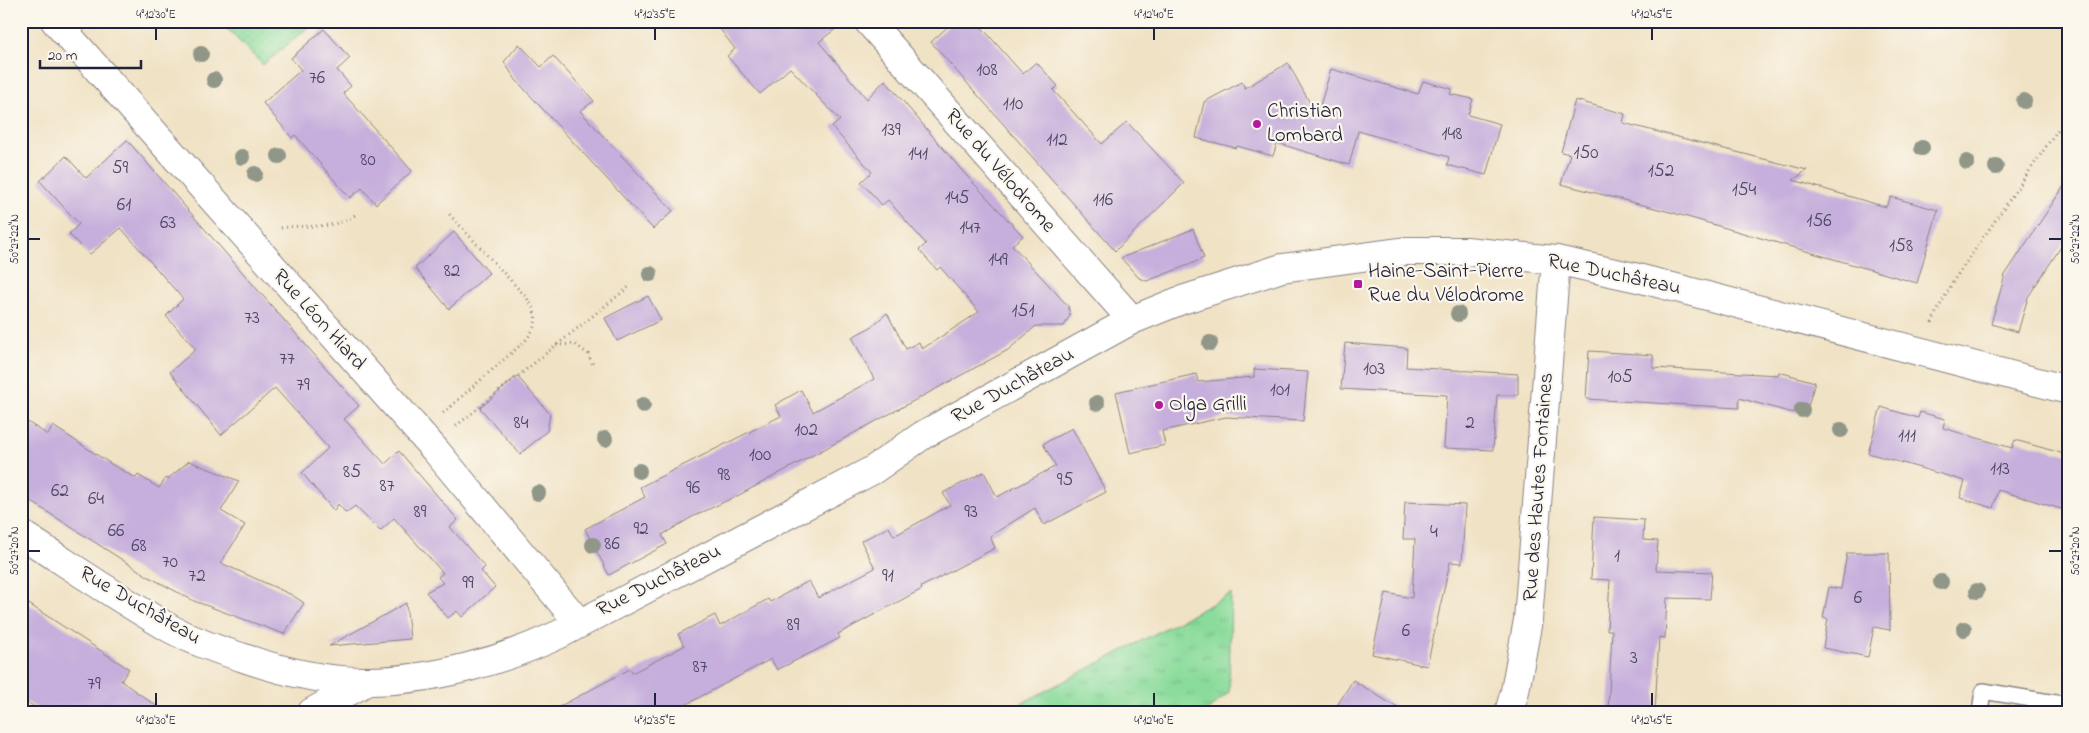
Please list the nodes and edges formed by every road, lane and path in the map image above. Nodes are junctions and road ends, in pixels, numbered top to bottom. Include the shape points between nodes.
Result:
1 (55, 21) edge
2 (868, 21) edge
3 (2068, 115) edge
4 (449, 214) dead end
5 (355, 215) dead end
6 (255, 247) junction
7 (1556, 260) junction
8 (630, 286) dead end
9 (1132, 320) junction
10 (556, 345) junction
11 (1925, 352) junction
12 (594, 367) dead end
13 (2068, 390) edge
14 (428, 443) junction
15 (21, 534) edge
16 (579, 623) junction
17 (366, 682) junction
18 (2068, 705) edge
19 (312, 712) edge
20 (1509, 712) edge
21 (1980, 712) edge

1 - 6 street, Rue Léon Hiard
2 - 9 street, Rue du Vélodrome
3 - 11 path via 1943,298 1930,329
4 - 14 path via 527,298 536,318 534,330 525,341
5 - 6 path via 332,226 280,229
6 - 14 street, Rue Léon Hiard
7 - 9 street, Rue Duchâteau via 1466,251 1406,251 1337,260 1282,268 1179,301
7 - 11 street, Rue Duchâteau
7 - 20 street, Rue des Hautes Fontaines via 1528,620 1516,691
8 - 10 path
9 - 16 street, Rue Duchâteau via 923,435 874,470
10 - 12 path via 575,344 588,354
10 - 14 path via 456,426
11 - 13 street, Rue Duchâteau
14 - 16 street, Rue Léon Hiard
15 - 17 street, Rue Duchâteau via 172,630 263,665 310,676
16 - 17 street, Rue Duchâteau via 541,643 449,671
17 - 19 street
18 - 21 lane via 1983,691

